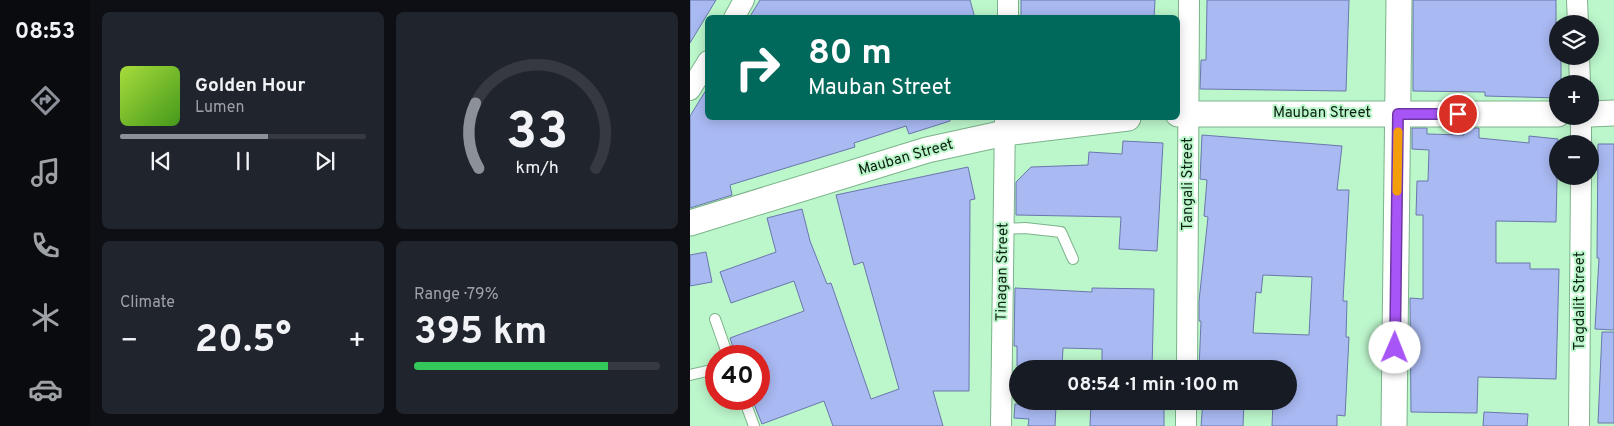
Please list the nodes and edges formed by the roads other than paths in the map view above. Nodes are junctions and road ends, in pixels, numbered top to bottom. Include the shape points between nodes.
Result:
1 (744, 0) edge
2 (1008, 0) edge
3 (1189, 0) edge
4 (1399, 0) edge
5 (1578, 0) edge
6 (736, 15) edge
7 (1008, 15) edge
8 (1578, 15) edge
9 (705, 66) edge
10 (690, 90) edge
11 (1183, 114) edge
12 (1398, 114) junction
13 (1549, 114) edge
14 (1599, 114) edge
15 (1614, 114) edge
16 (1093, 120) edge
17 (1005, 125) edge
18 (1581, 185) edge
19 (690, 223) edge
20 (1003, 229) junction
21 (1073, 259) dead end
22 (715, 319) dead end
23 (724, 345) edge
24 (1187, 360) edge
25 (705, 372) edge
26 (690, 375) edge
27 (748, 410) edge
28 (1186, 410) edge
29 (754, 426) edge
30 (1001, 426) edge
31 (1186, 426) edge
32 (1394, 426) edge
33 (1579, 426) edge

1 - 6 street
2 - 7 street
3 - 11 street, Tangali Street
4 - 12 street
5 - 8 street
9 - 10 street
11 - 12 street, Mauban Street
11 - 24 street, Tangali Street
12 - 13 street, Mauban Street
12 - 32 street
14 - 15 street
16 - 17 street, Mauban Street
17 - 19 street, Mauban Street
17 - 20 street, Tinagan Street
18 - 33 street, Tagdalit Street
20 - 21 lane via 1061,232
20 - 30 street, Tinagan Street
22 - 23 lane
25 - 26 lane
27 - 29 lane
28 - 31 street

